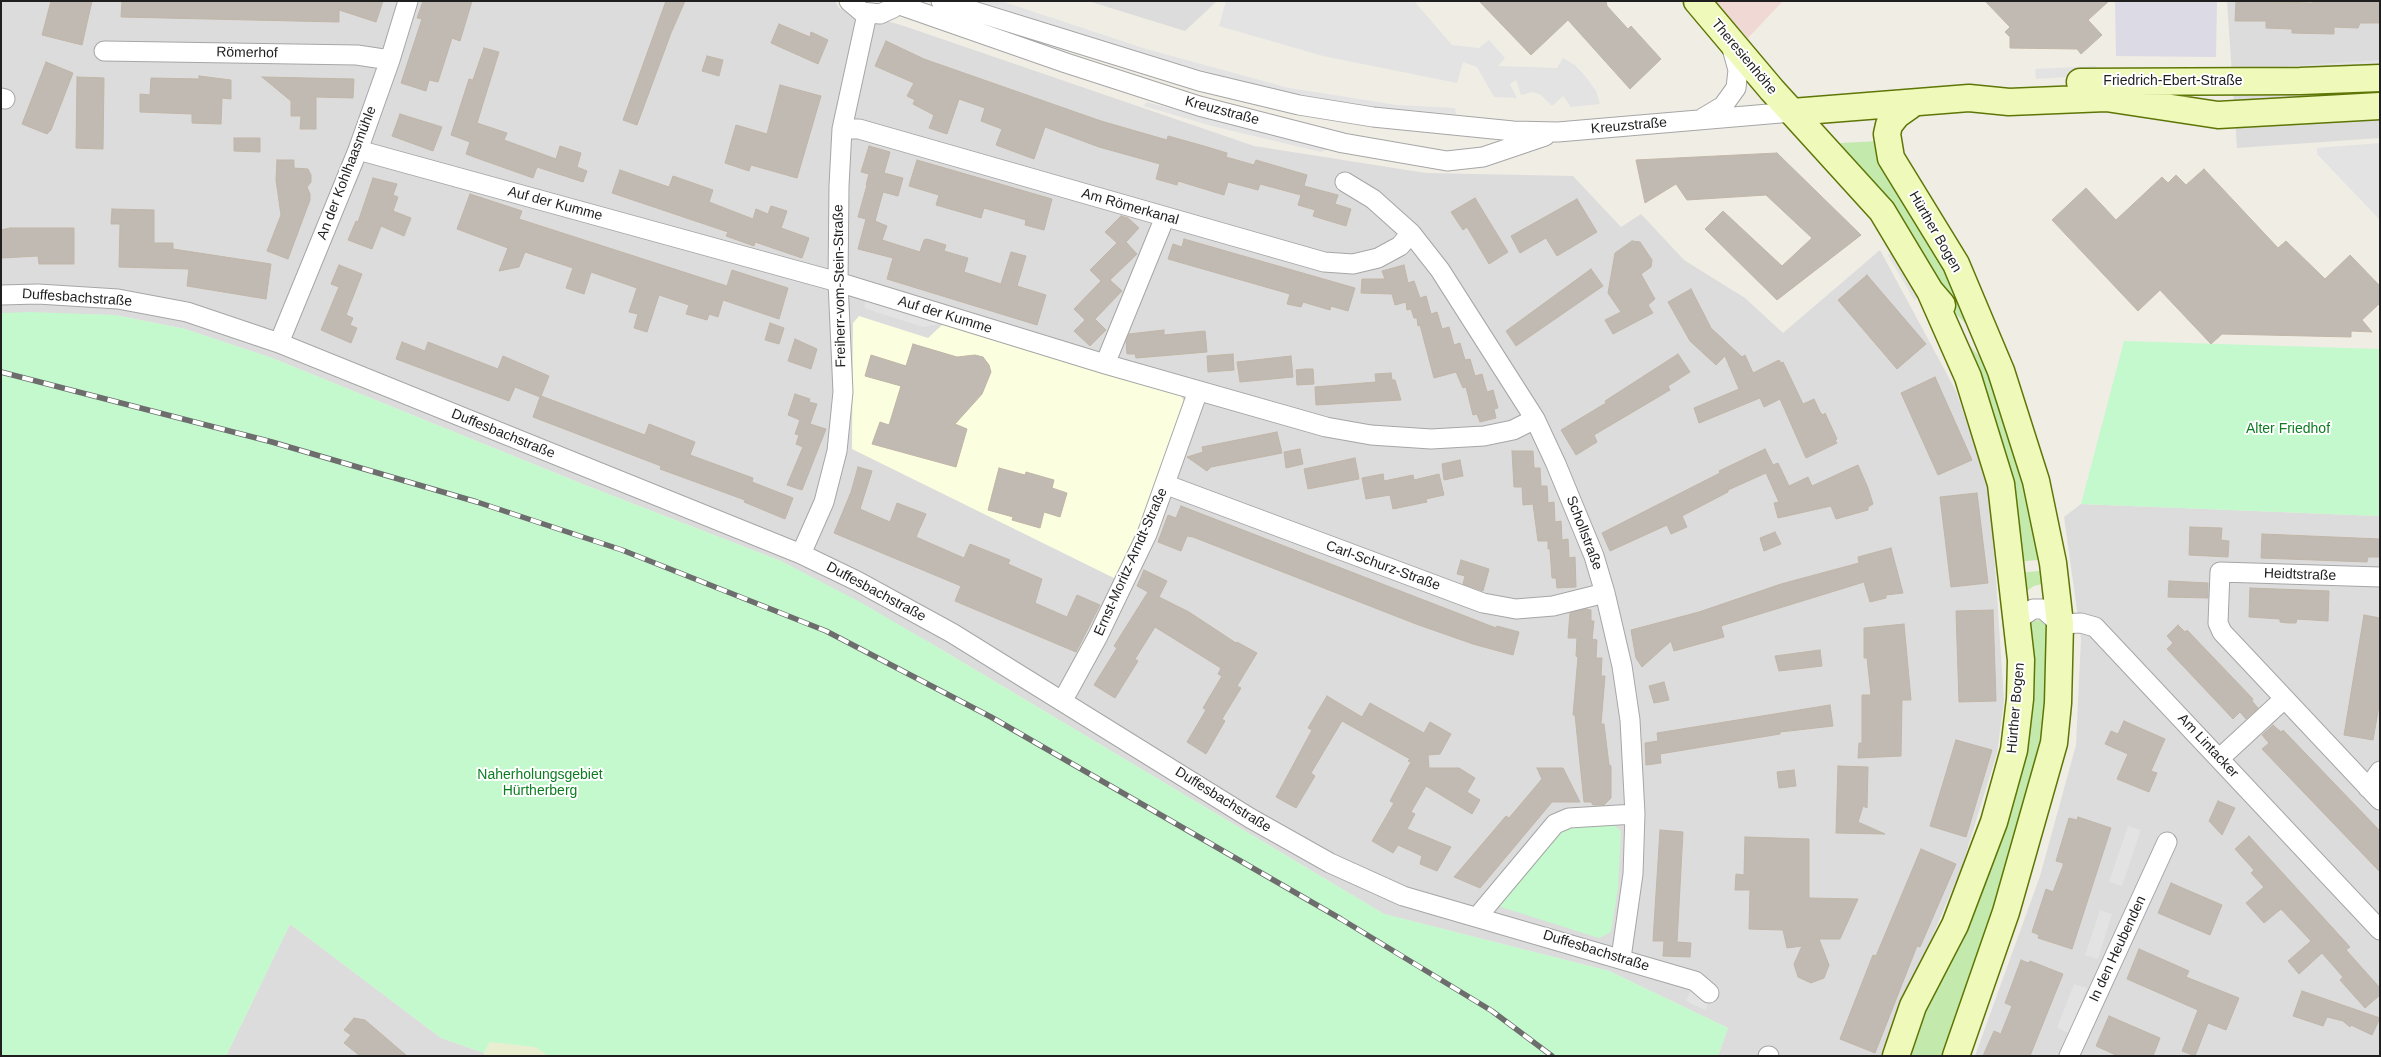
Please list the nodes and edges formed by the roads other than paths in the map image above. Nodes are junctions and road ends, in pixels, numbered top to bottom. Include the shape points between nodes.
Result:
1 (408, 1) edge
2 (849, 1) edge
3 (941, 1) edge
4 (1697, 1) edge
5 (898, 3) edge
6 (867, 14) junction
7 (1730, 40) junction
8 (104, 51) dead end
9 (390, 60) junction
10 (2380, 78) edge
11 (1969, 98) junction
12 (1914, 103) junction
13 (2380, 106) edge
14 (1792, 112) junction
15 (1700, 120) junction
16 (842, 129) junction
17 (1558, 132) junction
18 (358, 150) junction
19 (1345, 182) dead end
20 (1165, 217) junction
21 (1411, 233) junction
22 (838, 282) junction
23 (1930, 291) junction
24 (1, 294) edge
25 (280, 343) junction
26 (1105, 364) junction
27 (2001, 371) junction
28 (1198, 391) junction
29 (1534, 419) junction
30 (1166, 485) junction
31 (801, 554) junction
32 (2380, 577) edge
33 (1606, 593) junction
34 (2017, 620) junction
35 (2060, 624) junction
36 (2284, 699) junction
37 (1062, 700) junction
38 (2220, 758) junction
39 (2380, 771) edge
40 (2374, 794) edge
41 (1635, 814) junction
42 (2167, 842) dead end
43 (1478, 916) junction
44 (2380, 930) edge
45 (1621, 958) junction
46 (1709, 993) dead end
47 (1896, 1056) edge
48 (1956, 1056) edge
49 (2069, 1056) edge

1 - 9 street, An der Kohlhaasmühle
2 - 6 street
3 - 17 street, Kreuzstraße via 1199,81 1298,105 1374,117 1513,131
4 - 7 street, Theresienhöhe
5 - 6 street via 880,14
5 - 17 street, Kreuzstraße via 1198,106 1343,143 1447,161 1483,157
6 - 16 street, Freiherr-vom-Stein-Straße
7 - 14 street, Theresienhöhe
7 - 15 street, Kreuzstraße via 1738,70 1736,88 1723,106
8 - 9 street, Römerhof via 357,55
9 - 18 street, An der Kohlhaasmühle
10 - 11 street, Friedrich-Ebert-Straße via 2014,84
11 - 12 street, Friedrich-Ebert-Straße
11 - 13 street, Friedrich-Ebert-Straße via 2009,102 2106,98 2218,115
12 - 14 street, Friedrich-Ebert-Straße
12 - 27 street, Hürther Bogen via 1889,125 1887,134 1891,158 1956,264
14 - 15 street, Kreuzstraße
14 - 23 street, Hürther Bogen via 1882,211
15 - 17 street, Kreuzstraße
16 - 20 street, Am Römerkanal via 859,129
16 - 22 street, Freiherr-vom-Stein-Straße via 838,186
18 - 22 street, Auf der Kumme
18 - 25 street, An der Kohlhaasmühle
19 - 21 street, Schollstraße via 1373,199
20 - 21 street, Am Römerkanal via 1324,262 1353,264 1378,258 1400,246
20 - 26 street
21 - 29 street, Schollstraße via 1440,270
22 - 26 street, Auf der Kumme
22 - 31 street, Freiherr-vom-Stein-Straße via 843,392 837,451 824,502
23 - 27 street, Hürther Bogen via 1963,332
23 - 34 street, Hürther Bogen via 1968,377 2002,484
24 - 25 street, Duffesbachstraße via 118,299 187,312
25 - 31 street, Duffesbachstraße
26 - 28 street, Auf der Kumme
27 - 35 street, Hürther Bogen via 2036,481 2053,563
28 - 29 street, Auf der Kumme via 1326,427 1371,435 1430,439 1484,436 1513,430
28 - 30 street, Ernst-Moritz-Arndt-Straße
29 - 33 street, Schollstraße via 1591,548
30 - 33 street, Carl-Schurz-Straße via 1483,603 1516,609 1553,606
30 - 37 street, Ernst-Moritz-Arndt-Straße via 1122,590
31 - 37 street, Duffesbachstraße via 952,633
32 - 36 street, Heidtstraße via 2220,572 2218,623 2222,632
33 - 41 street, Schollstraße via 1630,720
34 - 35 street via 2033,609 2043,609
34 - 47 street, Hürther Bogen via 2020,699 2005,790 1954,925 1913,1006
35 - 38 street, Am Lintacker via 2081,623 2095,627
35 - 48 street, Hürther Bogen via 2054,743 2006,912
36 - 38 street
36 - 40 street
37 - 43 street, Duffesbachstraße via 1250,818 1330,863 1387,890
38 - 44 street, Am Lintacker
39 - 40 street
41 - 43 street via 1570,818 1555,824
41 - 45 street, Schollstraße via 1633,874
42 - 49 street, In den Heubenden
43 - 45 street, Duffesbachstraße
45 - 46 street, Duffesbachstraße via 1695,981

